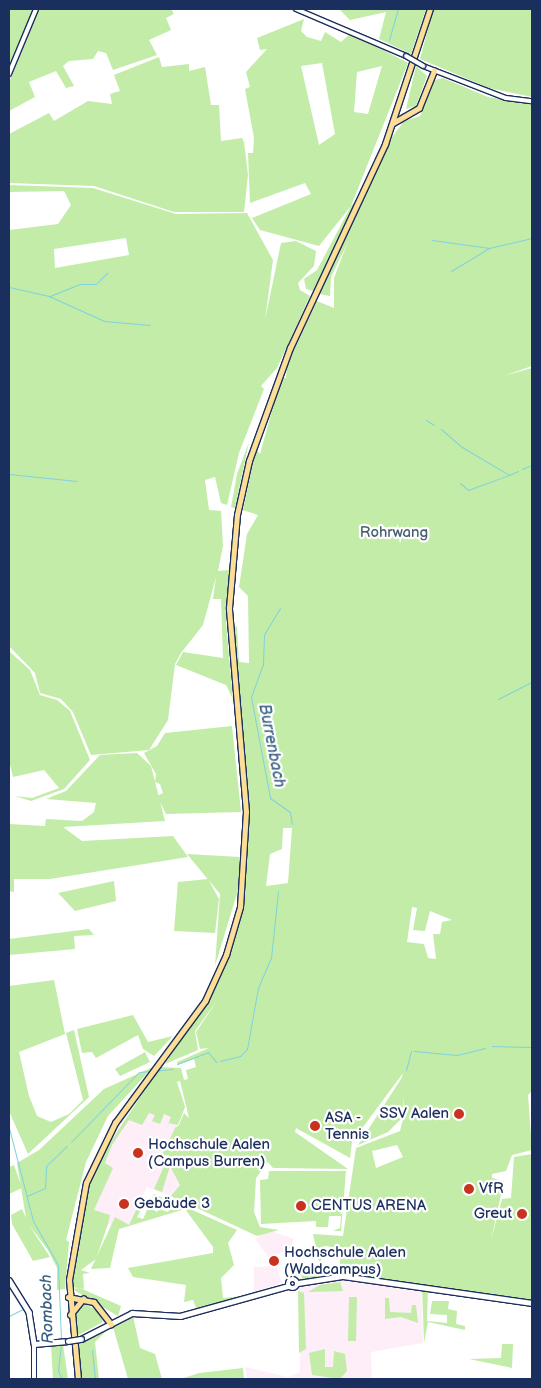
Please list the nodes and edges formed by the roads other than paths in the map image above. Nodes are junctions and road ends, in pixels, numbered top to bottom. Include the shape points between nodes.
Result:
1 (36, 9) edge
2 (296, 9) edge
3 (430, 9) edge
4 (434, 71) junction
5 (9, 74) edge
6 (532, 100) edge
7 (397, 112) junction
8 (407, 114) junction
9 (393, 124) junction
10 (9, 1280) edge
11 (68, 1297) junction
12 (83, 1299) junction
13 (532, 1303) edge
14 (69, 1316) junction
15 (111, 1324) junction
16 (34, 1344) junction
17 (34, 1379) edge
18 (78, 1379) edge

1 - 5 street
2 - 4 street, bridge
3 - 7 main road
4 - 6 street via 506,98
4 - 8 main road via 419,108
7 - 8 main road
7 - 9 main road
8 - 9 main road
9 - 11 main road via 276,384 237,515 229,620 246,806 242,895 217,978 164,1060 110,1131 89,1175 74,1232
10 - 16 main road via 25,1302
11 - 12 main road
11 - 14 main road
12 - 14 main road
12 - 15 main road via 97,1305
13 - 15 main road via 343,1276 298,1283 291,1279 288,1286 212,1308 174,1317 134,1313
14 - 18 main road
15 - 16 main road, bridge via 81,1340
16 - 17 street

